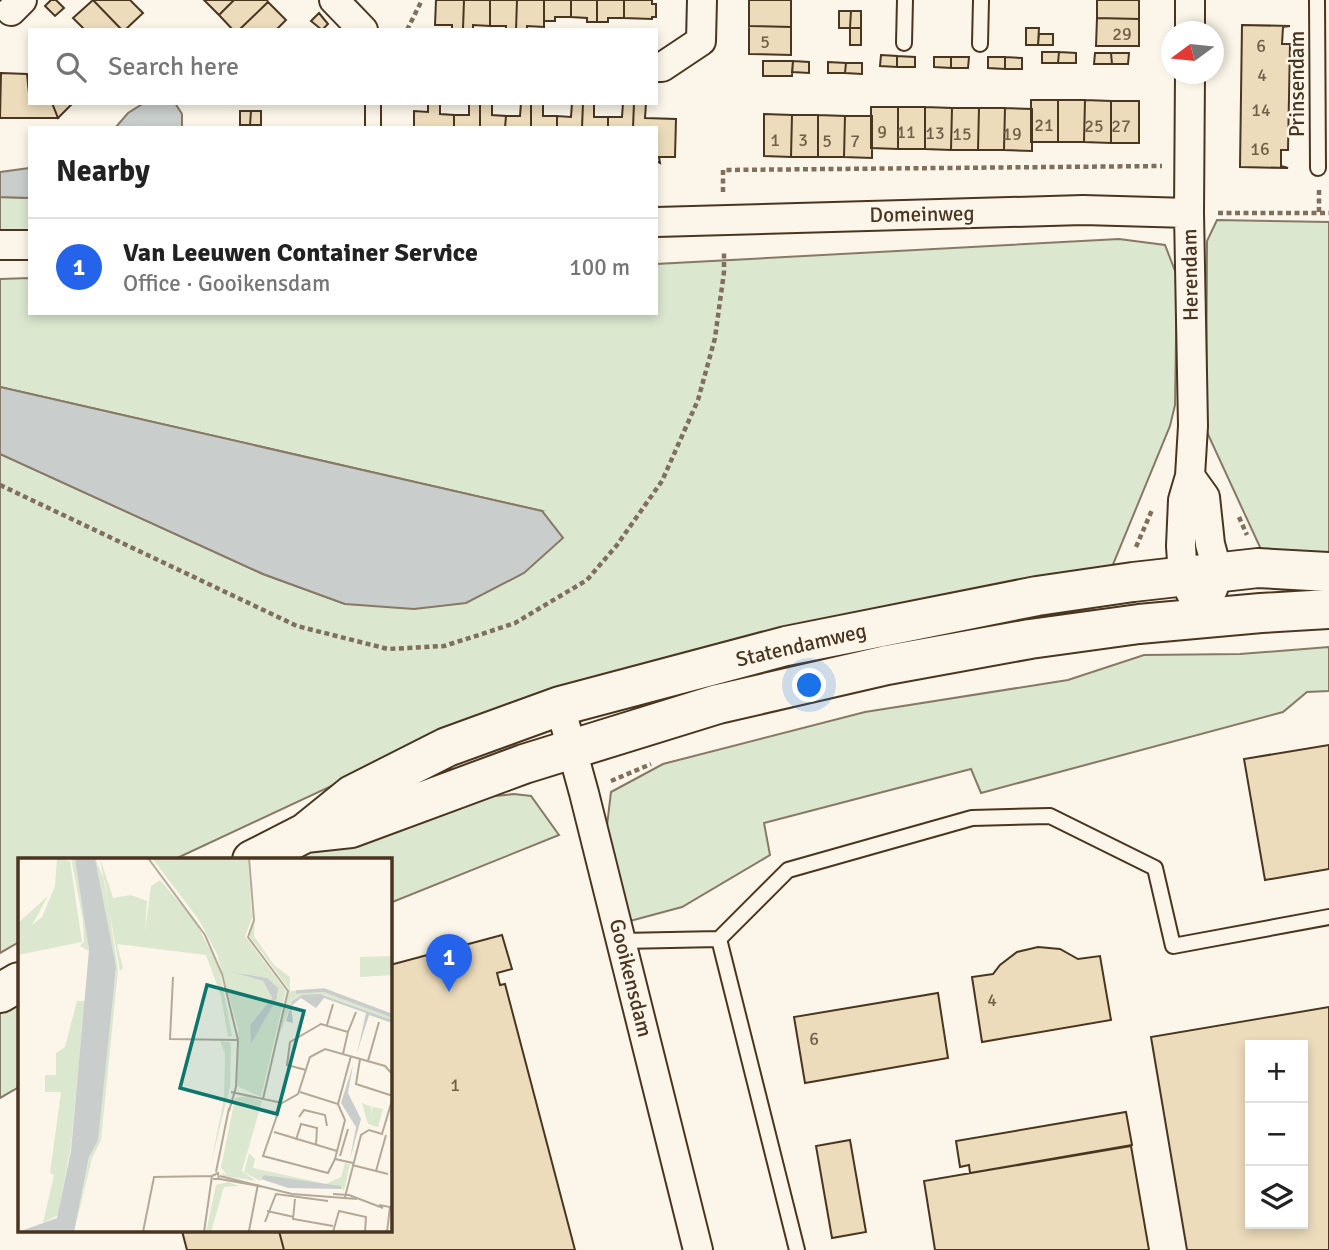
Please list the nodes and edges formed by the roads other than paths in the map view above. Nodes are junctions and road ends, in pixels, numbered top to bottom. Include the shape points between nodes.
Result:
1 (334, 0) edge
2 (702, 0) edge
3 (905, 0) edge
4 (981, 0) edge
5 (1189, 0) edge
6 (1317, 0) edge
7 (1190, 21) edge
8 (361, 28) edge
9 (904, 43) dead end
10 (980, 44) dead end
11 (658, 67) edge
12 (1190, 84) edge
13 (373, 105) edge
14 (373, 126) edge
15 (1318, 168) dead end
16 (1188, 213) junction
17 (658, 222) edge
18 (0, 245) edge
19 (28, 245) edge
20 (1329, 572) edge
21 (1200, 575) junction
22 (1329, 609) edge
23 (1203, 618) junction
24 (560, 706) junction
25 (572, 748) junction
26 (305, 833) junction
27 (256, 858) edge
28 (1329, 917) edge
29 (719, 939) junction
30 (622, 940) junction
31 (18, 983) edge
32 (0, 993) edge
33 (698, 1250) edge
34 (797, 1250) edge

1 - 8 street
2 - 11 street via 701,41
3 - 9 lane
4 - 10 lane
5 - 7 street
6 - 15 lane, Prinsendam
12 - 16 street, Herendam
13 - 14 lane
16 - 17 street, Domeinweg via 1069,211
16 - 21 street, Herendam via 1194,426 1190,476 1205,497 1210,544
18 - 19 street
20 - 21 main road, Statendamweg via 1258,568
21 - 23 street
21 - 24 main road, Statendamweg via 1037,596 786,646
22 - 23 main road, Statendamweg
23 - 25 main road, Statendamweg via 1030,639 887,666 718,704
24 - 25 street, Gooikensdam
24 - 26 main road, Statendamweg via 447,747 352,795
25 - 26 main road, Statendamweg via 351,828
25 - 30 street, Gooikensdam
26 - 27 main road, Statendamweg
28 - 29 lane via 1173,946 1155,868 1050,816 972,818 788,870
29 - 30 lane
29 - 34 lane
30 - 33 street, Gooikensdam
31 - 32 main road

